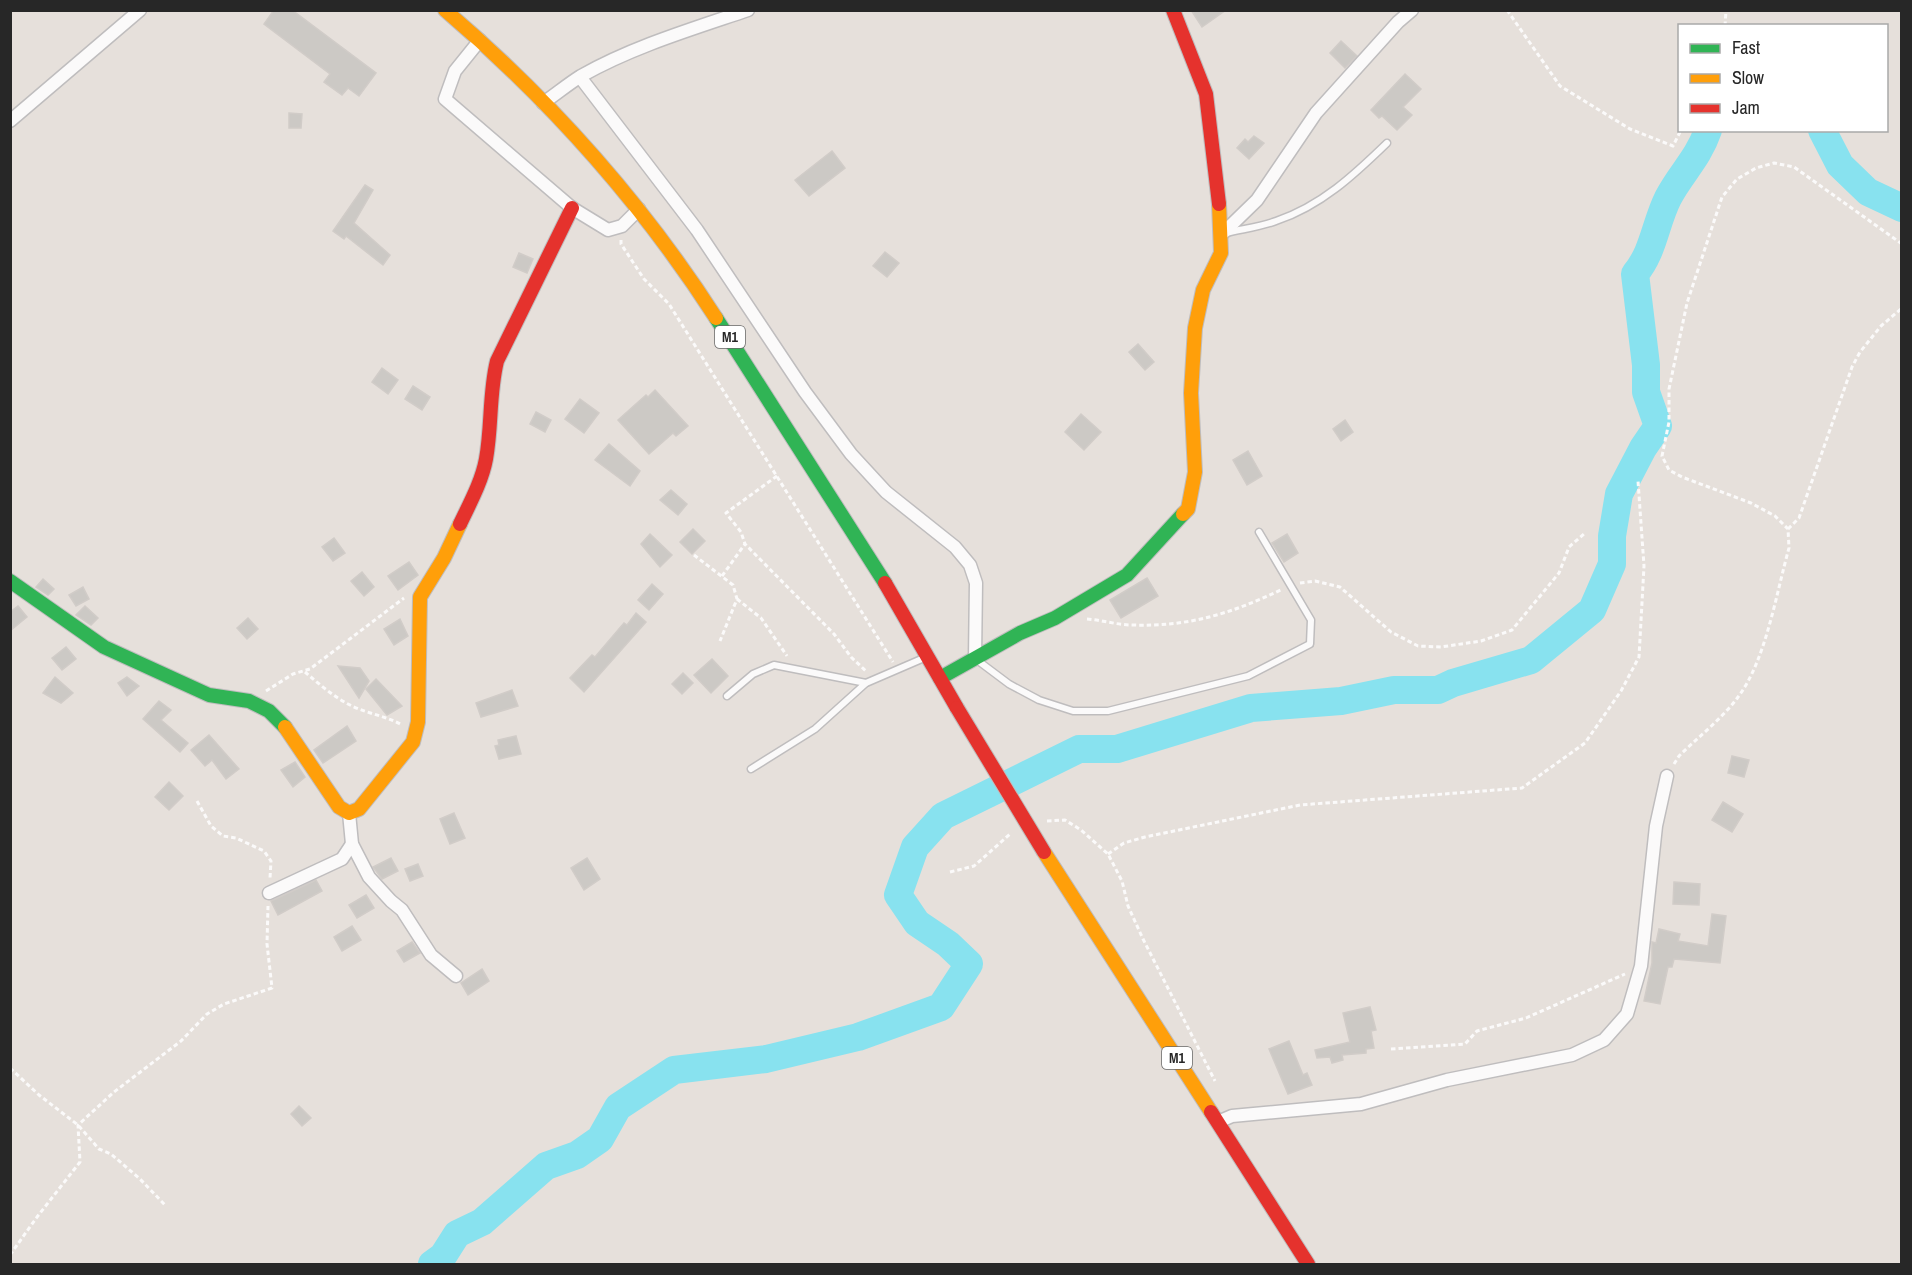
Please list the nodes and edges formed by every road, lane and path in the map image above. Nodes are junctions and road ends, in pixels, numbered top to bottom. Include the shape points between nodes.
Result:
1 (140, 10) edge
2 (445, 10) edge
3 (748, 10) edge
4 (1173, 10) edge
5 (1412, 10) edge
6 (1507, 10) edge
7 (480, 40) junction
8 (580, 77) junction
9 (543, 104) junction
10 (10, 121) edge
11 (1680, 132) edge
12 (1387, 143) dead end
13 (572, 208) junction
14 (639, 209) junction
15 (622, 226) junction
16 (1222, 234) junction
17 (1902, 244) edge
18 (1902, 308) edge
19 (777, 476) junction
20 (1638, 481) dead end
21 (1788, 530) junction
22 (1259, 532) dead end
23 (1585, 533) dead end
24 (745, 544) junction
25 (694, 555) dead end
26 (722, 576) junction
27 (10, 581) edge
28 (1291, 585) junction
29 (420, 597) junction
30 (737, 599) junction
31 (1084, 619) dead end
32 (720, 640) dead end
33 (927, 657) junction
34 (975, 658) junction
35 (795, 668) junction
36 (897, 669) junction
37 (305, 672) junction
38 (940, 678) junction
39 (875, 679) junction
40 (866, 683) junction
41 (727, 696) dead end
42 (249, 701) junction
43 (416, 730) junction
44 (751, 769) dead end
45 (1667, 776) joint
46 (196, 801) dead end
47 (349, 813) junction
48 (352, 844) junction
49 (1107, 854) dead end
50 (269, 893) junction
51 (1641, 966) junction
52 (456, 976) dead end
53 (1391, 1049) dead end
54 (10, 1068) edge
55 (1218, 1122) junction
56 (78, 1125) junction
57 (165, 1205) dead end
58 (10, 1255) edge
59 (1308, 1264) edge

1 - 10 street
2 - 7 main road, M1
3 - 8 street via 678,34
4 - 16 main road via 1206,94
5 - 16 street via 1316,112 1257,200
6 - 11 path via 1560,86 1582,102 1630,129 1673,146
7 - 9 main road, M1
7 - 13 street via 455,70 445,99
8 - 9 street
8 - 34 street via 697,230 851,454 886,492 941,535 970,565 976,584
9 - 14 main road, M1 via 609,171
12 - 16 lane via 1347,182 1305,209 1275,222
13 - 15 street via 608,230
13 - 29 main road via 497,361 486,459 478,485 444,558
14 - 15 street
14 - 33 main road, M1 via 720,320 870,556
15 - 19 path via 621,244 644,279 669,304
16 - 34 main road via 1221,253 1203,291 1195,328 1191,393 1195,471 1188,509 1127,575 1055,618
17 - 21 path via 1794,167 1774,163 1756,168 1737,179 1722,197 1687,303 1669,389 1669,422 1662,456 1669,470 1751,503 1775,516
18 - 21 path via 1860,352 1799,518
19 - 24 path via 726,513
19 - 36 path
20 - 49 path via 1644,566 1640,657 1585,743 1522,788 1300,805 1145,837 1124,843
21 - 45 path via 1789,548 1759,660 1737,699 1679,756
22 - 28 lane
23 - 28 path via 1569,548 1559,573 1512,630 1481,641 1418,646 1391,632 1340,587 1315,581
24 - 26 path
24 - 39 path
25 - 26 path
26 - 30 path via 733,585
27 - 42 main road via 104,647 209,695
28 - 31 path via 1245,607 1199,621 1129,625
28 - 34 lane via 1311,620 1310,644 1248,676 1108,711 1073,711 1039,700 1009,684
29 - 37 path via 404,598
29 - 43 main road
30 - 32 path
30 - 35 path via 761,618
33 - 36 lane
33 - 38 main road, M1
34 - 38 main road
35 - 40 lane
35 - 41 lane via 774,665 753,674
36 - 39 lane
37 - 42 path via 293,674
37 - 43 path via 352,706
38 - 55 main road, M1, bridge via 1044,852
39 - 40 lane
40 - 44 lane via 815,729
42 - 47 main road via 284,726 339,807
43 - 47 main road via 413,742 378,788 360,809
45 - 51 street via 1656,826
46 - 50 path via 211,826 223,836 264,851 271,861
47 - 48 street
48 - 50 street via 342,859
48 - 52 street via 369,877 402,910 431,955
50 - 56 path via 267,944 272,988 207,1014 181,1041
51 - 53 path via 1526,1018 1477,1031 1465,1044
51 - 55 street via 1627,1014 1604,1040 1572,1054 1447,1080 1361,1104 1232,1116
54 - 56 path
55 - 59 main road, M1
56 - 57 path via 89,1140 140,1179
56 - 58 path via 80,1162

